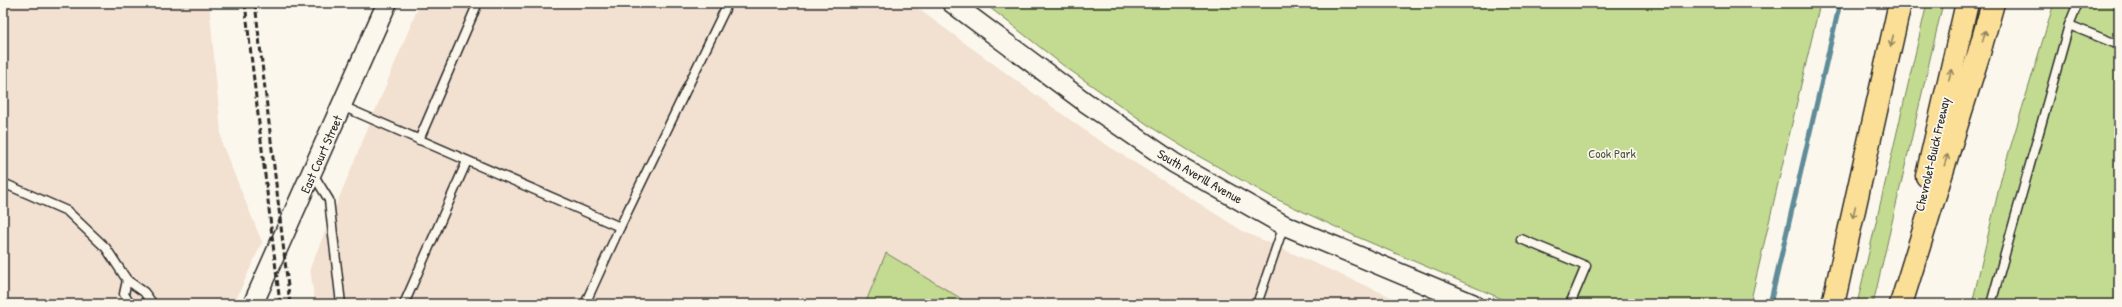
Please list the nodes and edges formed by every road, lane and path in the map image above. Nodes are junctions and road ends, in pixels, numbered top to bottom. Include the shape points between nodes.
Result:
1 (387, 3) edge
2 (728, 3) edge
3 (952, 3) edge
4 (1900, 3) edge
5 (1967, 3) edge
6 (1992, 3) edge
7 (2078, 3) edge
8 (477, 5) dead end
9 (2069, 26) junction
10 (2119, 45) edge
11 (342, 106) junction
12 (419, 140) junction
13 (468, 161) junction
14 (312, 173) junction
15 (3, 183) edge
16 (1284, 224) junction
17 (620, 227) junction
18 (1521, 238) dead end
19 (127, 280) junction
20 (130, 304) edge
21 (153, 304) edge
22 (253, 304) edge
23 (341, 304) edge
24 (404, 304) edge
25 (585, 304) edge
26 (1256, 304) edge
27 (1473, 304) edge
28 (1570, 304) edge
29 (1833, 304) edge
30 (1897, 304) edge
31 (1901, 304) edge
32 (1992, 304) edge

1 - 11 street, East Court Street
2 - 17 lane
3 - 16 street, South Averill Avenue via 1086,102 1174,162
4 -> 29 highway
30 -> 5 highway, Chevrolet-Buick Freeway
31 -> 6 highway via 1979,53
7 - 9 lane
8 - 12 lane
9 - 10 lane
9 - 32 lane
11 - 12 lane
11 - 14 street, East Court Street
12 - 13 lane
13 - 17 lane
13 - 24 lane
14 - 22 street, East Court Street
14 - 23 lane via 330,200
15 - 19 lane via 67,211 106,248
16 - 26 lane
16 - 27 street, South Averill Avenue
17 - 25 lane
18 - 28 lane via 1586,266
19 - 20 lane via 124,294
19 - 21 lane via 144,292

